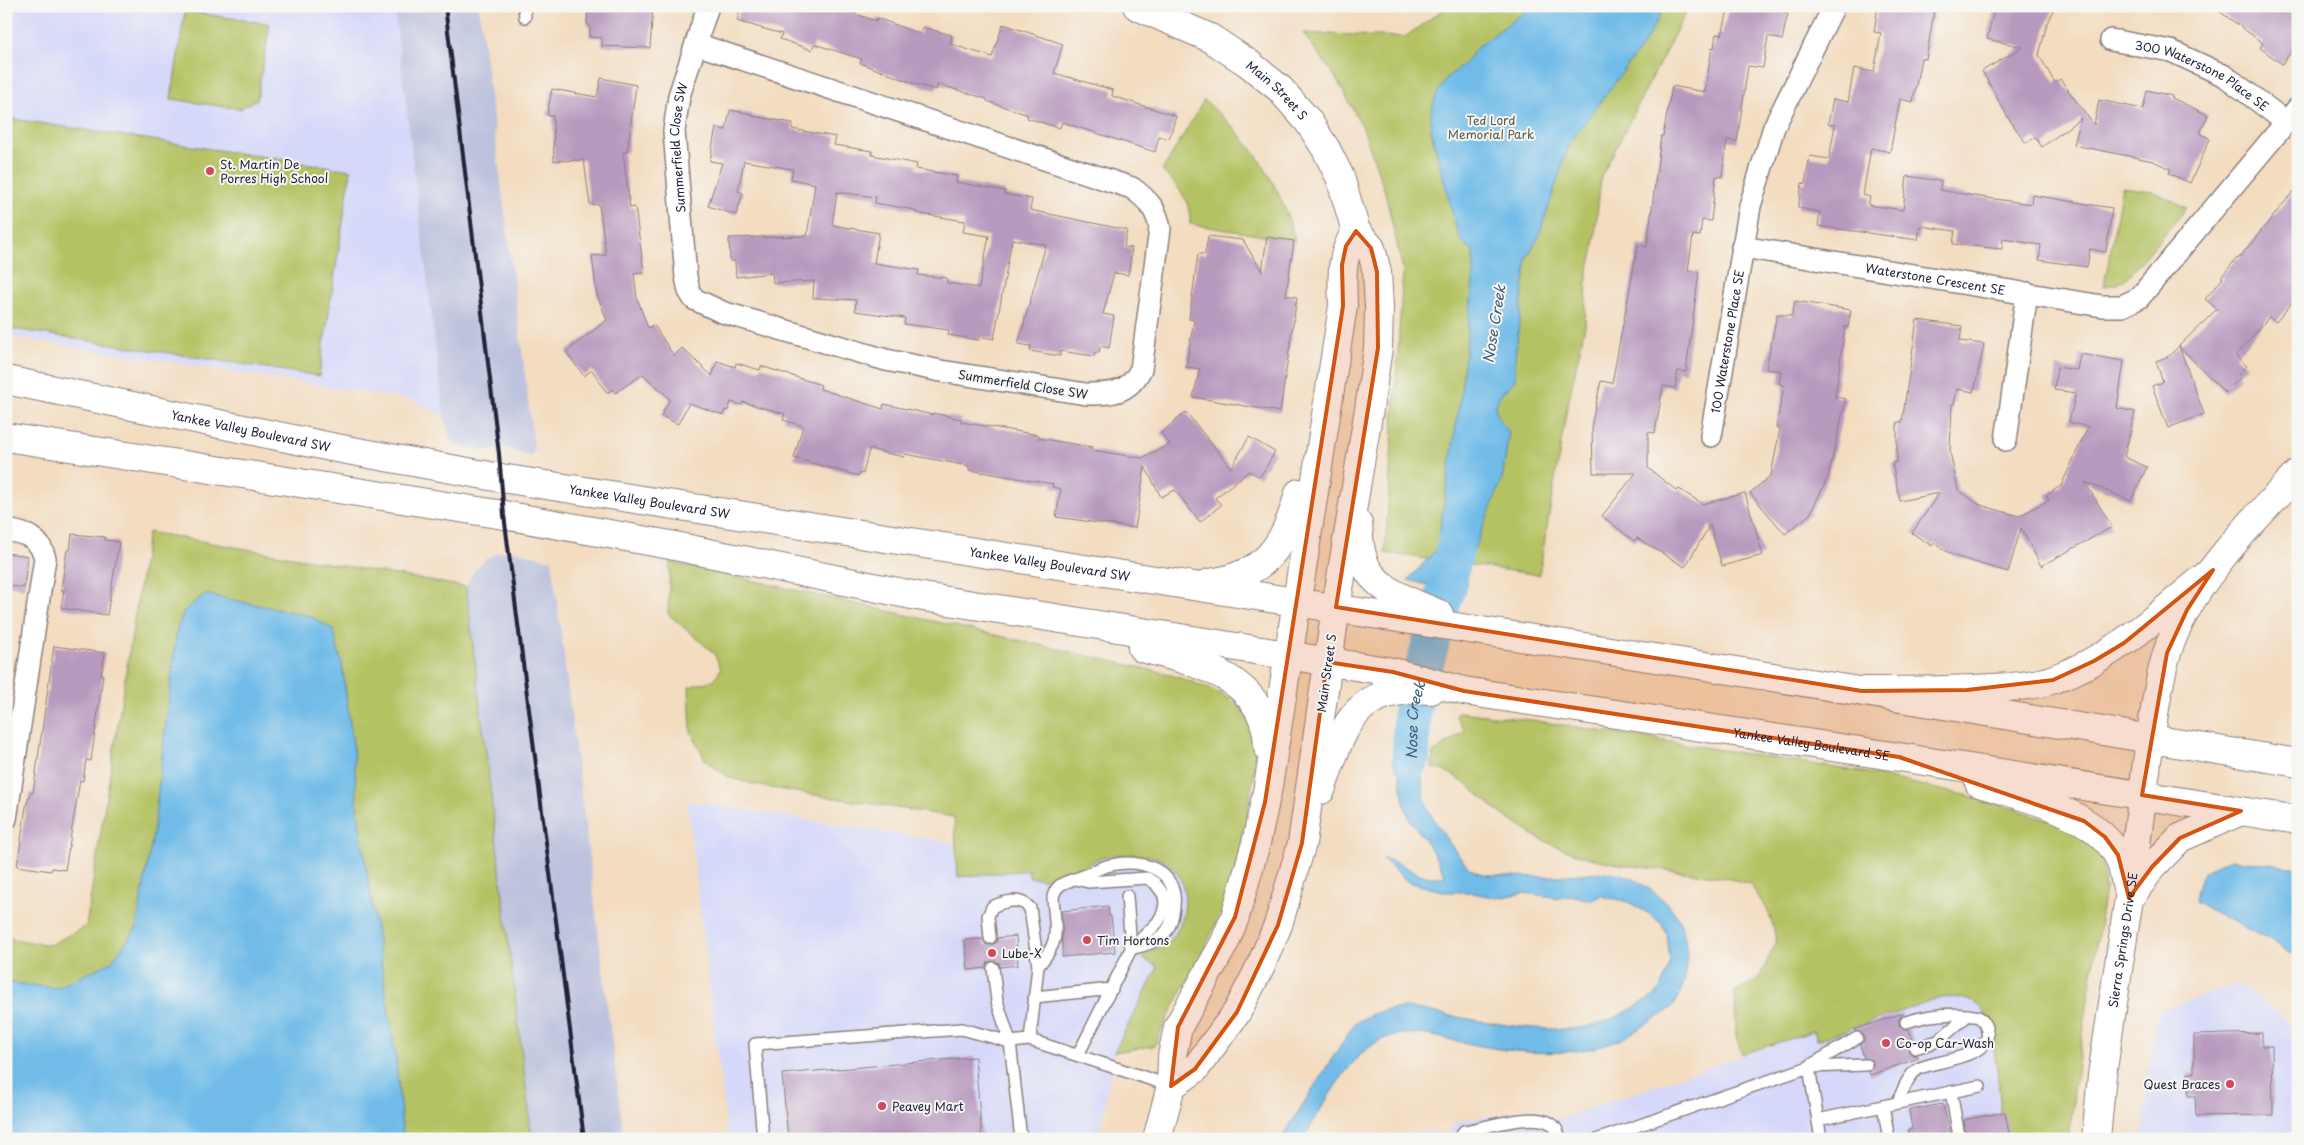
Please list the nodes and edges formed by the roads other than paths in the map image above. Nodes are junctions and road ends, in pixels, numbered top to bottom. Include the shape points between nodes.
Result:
1 (708, 6) edge
2 (1138, 6) edge
3 (1834, 6) edge
4 (2111, 40) dead end
5 (696, 44) junction
6 (2292, 115) edge
7 (1356, 231) junction
8 (1742, 247) junction
9 (2027, 294) junction
10 (1332, 376) junction
11 (6, 380) edge
12 (1711, 436) dead end
13 (6, 437) edge
14 (2006, 440) dead end
15 (2298, 473) edge
16 (1356, 492) junction
17 (6, 530) edge
18 (2212, 570) junction
19 (1195, 586) junction
20 (917, 596) junction
21 (1296, 601) junction
22 (1336, 607) junction
23 (1474, 629) junction
24 (1287, 655) junction
25 (1328, 662) junction
26 (1464, 691) junction
27 (1862, 691) junction
28 (16, 694) edge
29 (2150, 739) junction
30 (1899, 757) junction
31 (2298, 763) edge
32 (1268, 787) junction
33 (2142, 795) junction
34 (2242, 811) junction
35 (6, 819) edge
36 (2298, 820) edge
37 (1302, 843) junction
38 (1127, 896) dead end
39 (2130, 898) junction
40 (990, 938) dead end
41 (1131, 949) junction
42 (1038, 966) junction
43 (993, 968) dead end
44 (1112, 989) junction
45 (1034, 998) junction
46 (1968, 1016) junction
47 (1906, 1022) dead end
48 (1857, 1038) dead end
49 (1030, 1040) junction
50 (1010, 1042) junction
51 (1915, 1048) dead end
52 (1078, 1056) junction
53 (1866, 1065) dead end
54 (1809, 1067) junction
55 (1172, 1086) junction
56 (1980, 1086) dead end
57 (1950, 1092) junction
58 (1898, 1102) junction
59 (1883, 1106) junction
60 (1818, 1120) junction
61 (1959, 1136) dead end
62 (763, 1139) edge
63 (1021, 1139) edge
64 (1157, 1139) edge
65 (1458, 1139) edge
66 (1560, 1139) edge
67 (1599, 1139) edge
68 (1821, 1139) edge
69 (1889, 1139) edge
70 (2096, 1139) edge

1 - 5 street, Summerfield Close SW
2 - 7 main road, Main Street S via 1210,38 1280,89 1308,121 1326,149 1340,177
3 - 8 street via 1774,127 1750,206
4 - 6 street, 300 Waterstone Place SE via 2171,51 2225,76
5 - 5 street, Summerfield Close SW via 1132,188 1146,198 1157,213 1160,229 1140,369 1134,382 1122,390 1086,394 941,371 886,360 722,312 694,300 686,278 674,131 679,96
6 - 9 street, Waterstone Crescent SE via 2139,298 2122,306 2102,306
7 - 10 main road via 1346,246 1342,266 1343,306
7 - 16 main road, Main Street S via 1371,248 1377,272 1379,307 1378,348
8 - 9 street, Waterstone Crescent SE
8 - 12 street, 100 Waterstone Place SE
9 - 14 street
10 - 19 main road via 1295,509 1278,545 1265,562 1243,575
10 - 21 main road
11 - 19 main road, Yankee Valley Boulevard SW via 426,465
13 - 20 main road via 504,515 670,545
15 - 18 main road
16 - 22 main road, Main Street S
16 - 23 main road via 1362,555 1375,579 1408,600
17 - 28 street via 32,538 42,547 45,558
18 - 27 main road via 2124,642 2094,661 2052,680 2017,687 1967,690
18 - 29 main road, Sierra Springs Drive SE via 2187,610 2167,653
19 - 21 main road, Yankee Valley Boulevard SW
20 - 24 main road
20 - 32 main road via 1174,656 1223,674 1248,693 1263,718 1268,738
21 - 22 main road, Yankee Valley Boulevard SW
21 - 24 main road
22 - 23 main road
22 - 25 main road, Main Street S
23 - 27 main road
24 - 25 main road, Yankee Valley Boulevard SE
24 - 32 main road
25 - 26 main road, Yankee Valley Boulevard SE via 1393,672
25 - 37 main road, Main Street S
26 - 30 main road, Yankee Valley Boulevard SE
26 - 37 main road via 1391,693 1366,703 1354,715 1341,739
27 - 29 main road
28 - 35 street
29 - 31 main road
29 - 33 main road, Sierra Springs Drive SE
30 - 33 main road, Yankee Valley Boulevard SE
30 - 39 main road via 2056,808 2084,821 2105,837 2118,855
32 - 55 main road via 1235,917 1225,942 1178,1027 1172,1056
33 - 34 main road, Yankee Valley Boulevard SE
33 - 39 main road, Sierra Springs Drive SE
34 - 36 main road, Yankee Valley Boulevard SE
34 - 39 main road via 2180,838 2152,867
37 - 55 main road, Main Street S via 1278,924 1237,1012 1195,1069
38 - 41 lane
39 - 70 main road, Sierra Springs Drive SE via 2102,1075
40 - 42 lane via 988,916 992,907 1001,902 1025,903 1030,908
41 - 42 lane via 1163,936 1173,916 1176,897 1172,882 1159,870 1141,865 1111,865 1065,882 1054,890 1056,941
41 - 44 lane
42 - 45 lane
43 - 50 lane via 997,1002
44 - 45 lane
44 - 52 lane
45 - 49 lane
46 - 47 lane via 1934,1014
46 - 51 lane via 1938,1041
46 - 58 lane via 1982,1020 1986,1027 1981,1047 1971,1054 1916,1070
48 - 54 lane
49 - 50 lane
49 - 52 lane
50 - 62 lane via 962,1029 755,1044
50 - 63 lane
52 - 55 lane
53 - 54 lane
54 - 60 lane
54 - 67 lane
55 - 64 main road
56 - 57 lane
57 - 58 lane
57 - 61 lane
58 - 59 lane
59 - 60 lane
59 - 69 lane
60 - 68 lane
65 - 66 lane via 1464,1131 1533,1118 1550,1123 1557,1129

